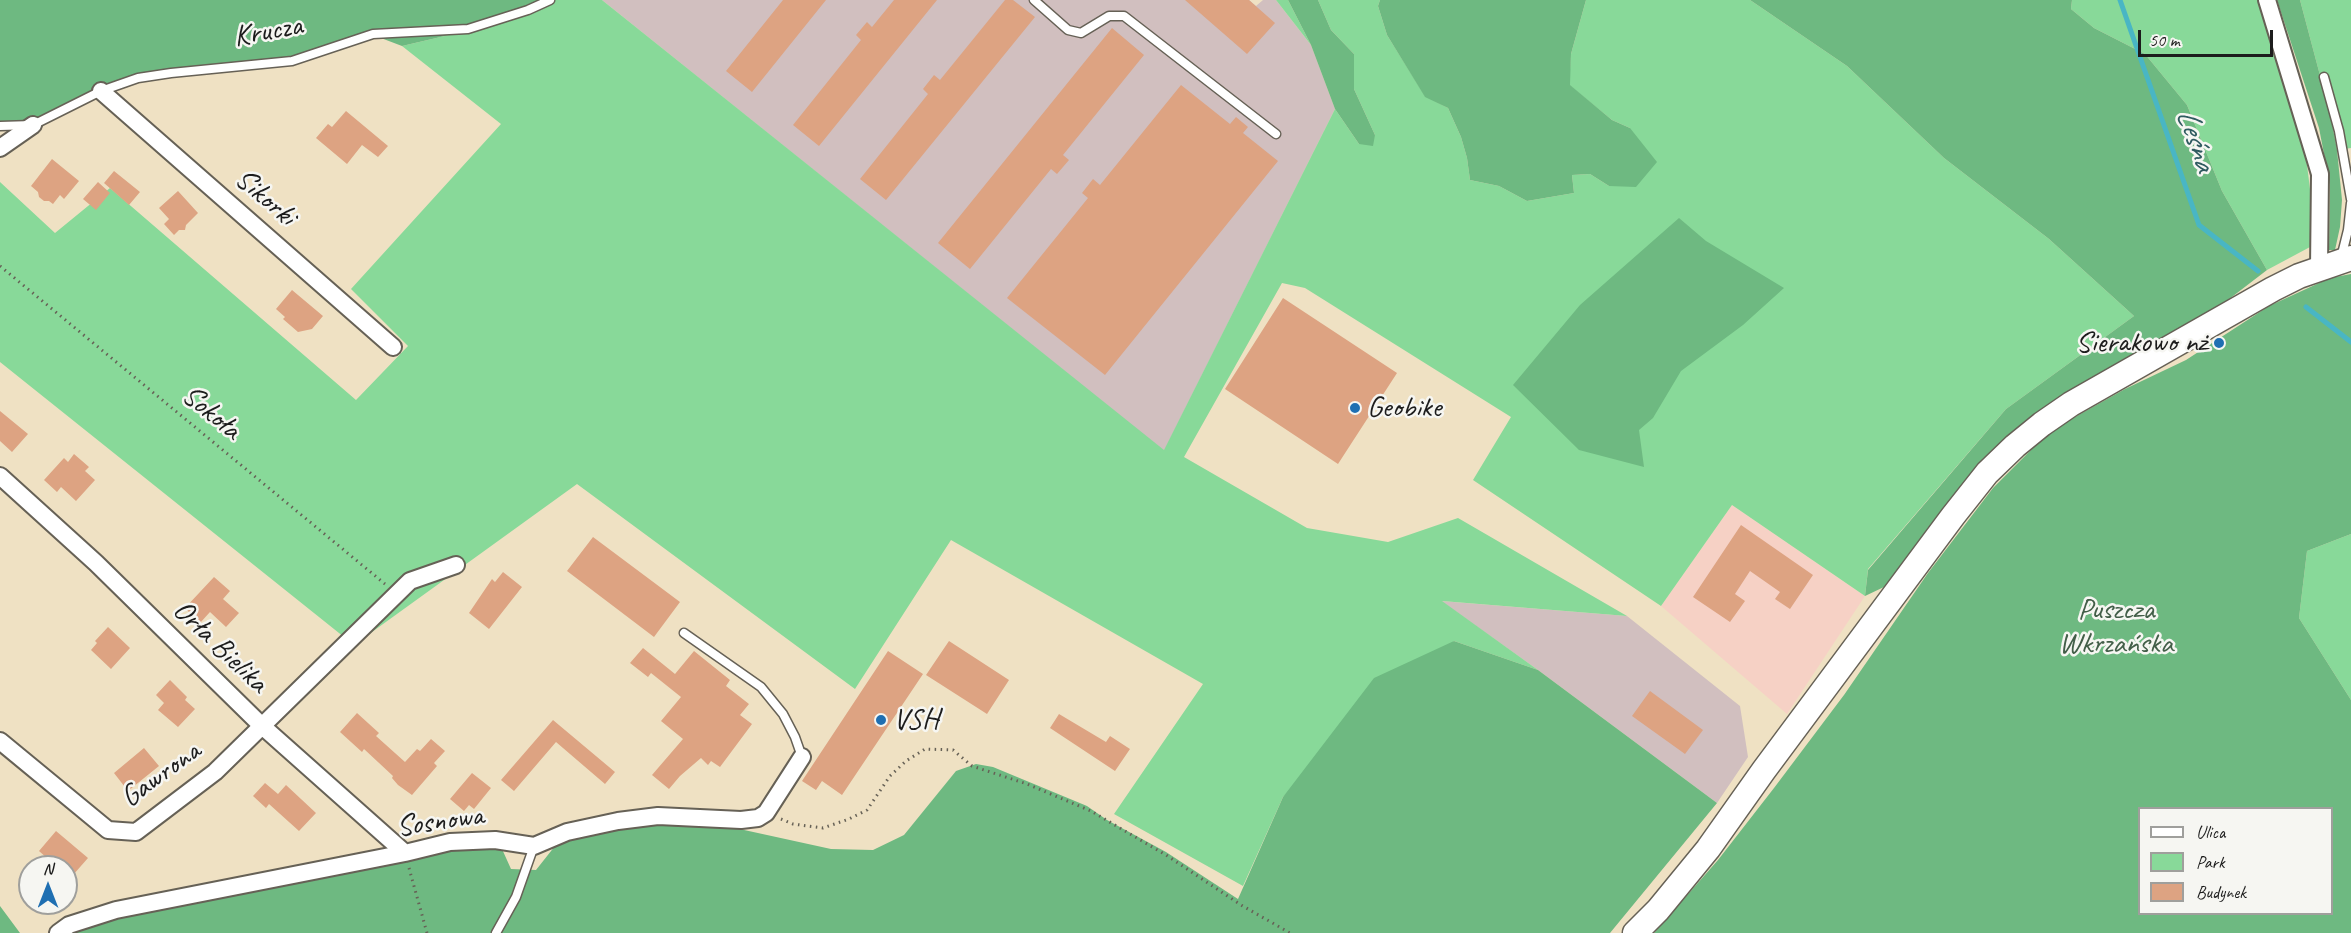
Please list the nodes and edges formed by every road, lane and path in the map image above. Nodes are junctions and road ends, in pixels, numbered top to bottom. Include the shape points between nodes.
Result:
1 (550, 0) edge
2 (1034, 0) edge
3 (2267, 0) edge
4 (2324, 77) dead end
5 (100, 91) junction
6 (33, 125) junction
7 (0, 126) edge
8 (1276, 134) dead end
9 (0, 148) edge
10 (2351, 201) edge
11 (2337, 263) edge
12 (0, 266) edge
13 (393, 347) dead end
14 (0, 476) edge
15 (456, 565) dead end
16 (396, 593) junction
17 (684, 633) dead end
18 (261, 725) junction
19 (0, 741) edge
20 (802, 757) joint
21 (766, 813) junction
22 (534, 846) junction
23 (405, 853) junction
24 (58, 933) edge
25 (427, 933) edge
26 (496, 933) edge
27 (1290, 933) edge
28 (1635, 933) edge

1 - 5 lane, Krucza via 468,29 373,34 292,61 138,78
2 - 8 lane via 1068,30 1081,33 1109,16 1124,16
3 - 11 street via 2320,174
4 - 10 lane via 2339,131
5 - 6 lane, Krucza
5 - 13 street, Sikorki
6 - 7 lane, Krucza
6 - 9 street, Krucza
10 - 11 lane via 2348,230
11 - 28 street via 2274,289 2071,404 2015,446 1987,473 1953,516 1708,849
12 - 16 path, Sokoła
14 - 18 street, Orła Bielika via 96,563
15 - 16 street, Gawrona via 410,581
16 - 18 street, Gawrona
17 - 20 lane via 761,687 783,714
18 - 19 street, Gawrona via 215,772 136,832 108,830
18 - 23 street, Orła Bielika
20 - 21 street
21 - 22 street via 741,820 658,816 618,821 567,832
21 - 27 path via 793,824 823,828 867,810 890,776 925,749 953,750 972,766 1091,811
22 - 23 street, Sosnowa via 495,840 450,842
22 - 26 lane via 516,897
23 - 24 street, Sosnowa via 116,910 69,925
23 - 25 path

